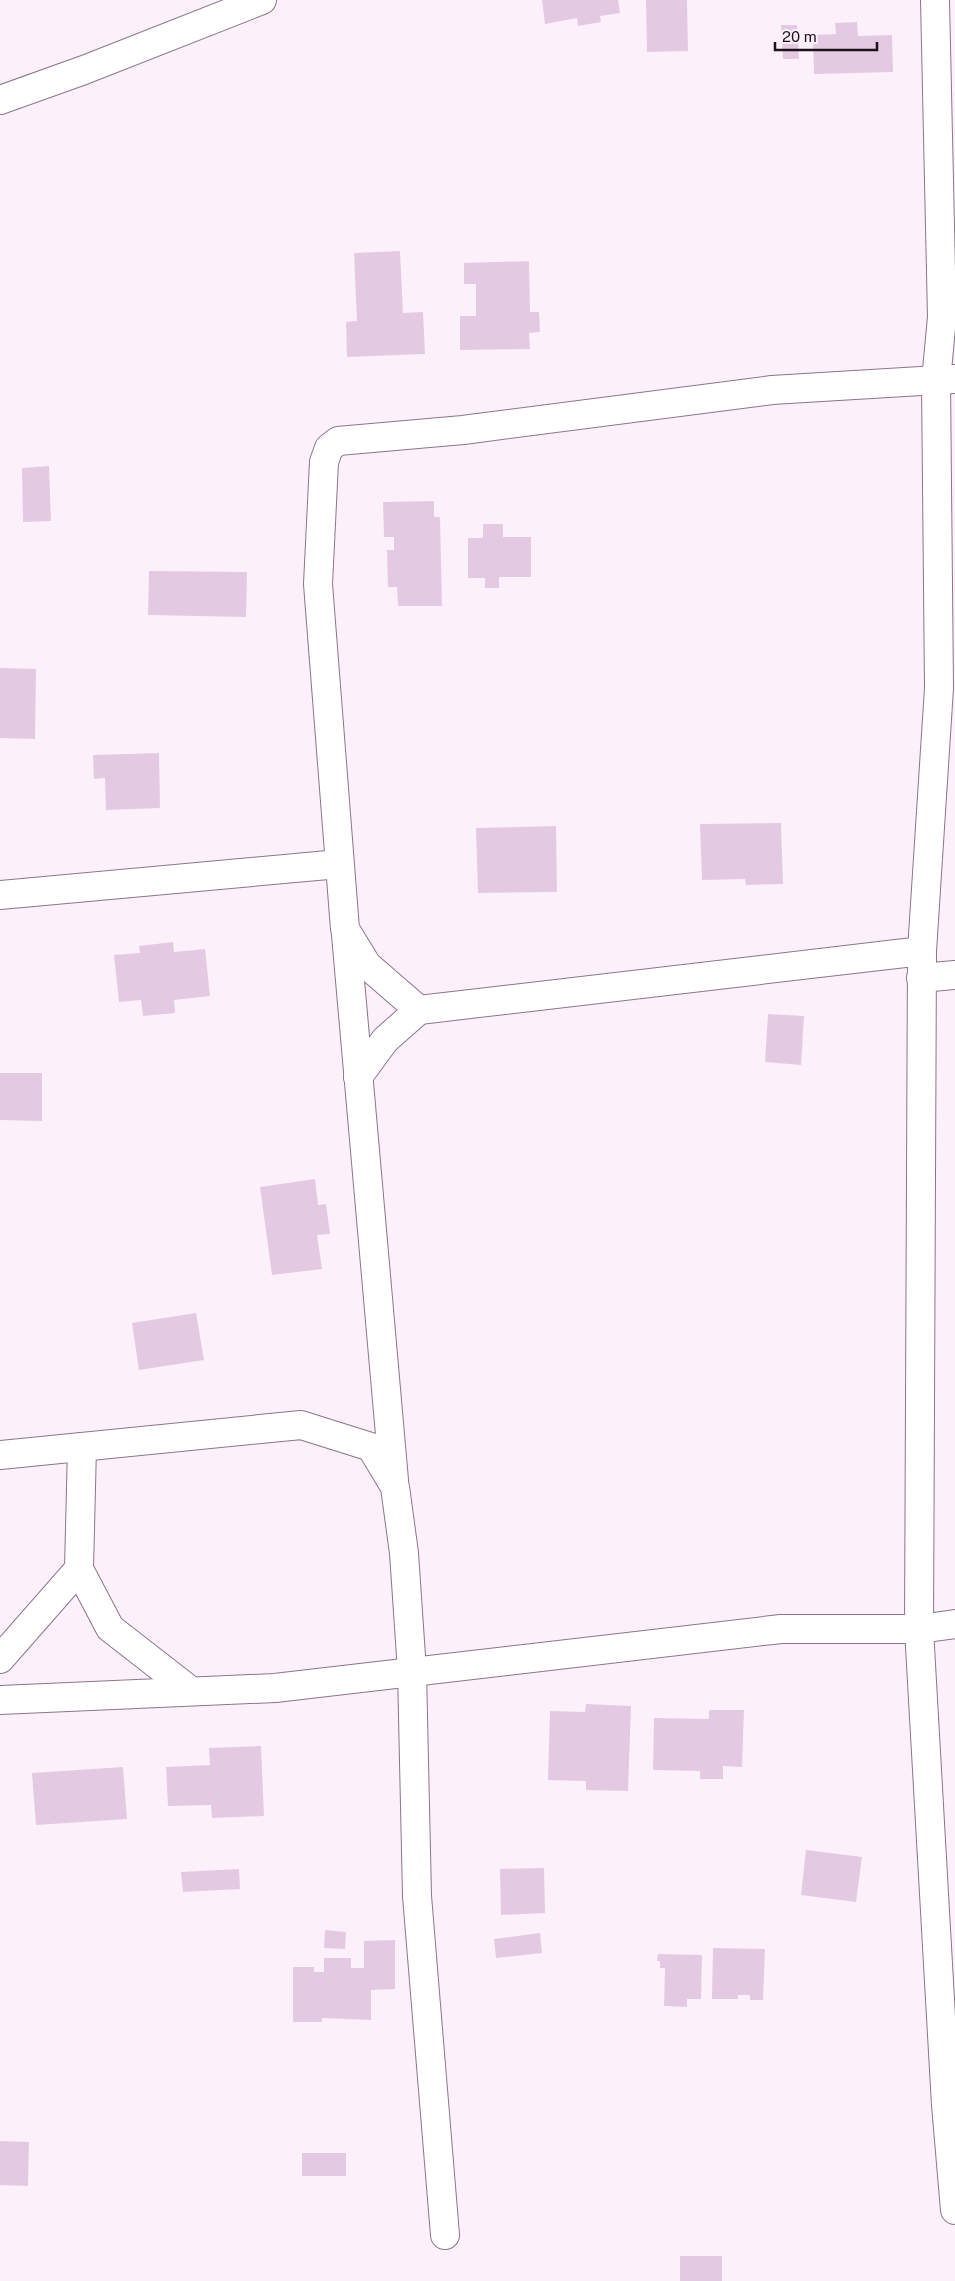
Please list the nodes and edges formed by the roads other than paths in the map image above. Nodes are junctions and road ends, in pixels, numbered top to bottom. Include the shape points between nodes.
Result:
1 (262, 0) edge
2 (935, 0) edge
3 (0, 100) edge
4 (945, 380) edge
5 (339, 864) junction
6 (0, 895) edge
7 (345, 929) junction
8 (922, 951) junction
9 (955, 975) edge
10 (921, 978) junction
11 (419, 1010) junction
12 (358, 1077) junction
13 (82, 1447) junction
14 (0, 1455) edge
15 (395, 1487) junction
16 (79, 1568) junction
17 (955, 1624) edge
18 (920, 1629) junction
19 (0, 1658) edge
20 (412, 1671) junction
21 (191, 1692) junction
22 (0, 1700) edge
23 (955, 2210) edge
24 (445, 2235) dead end

1 - 3 street
2 - 4 street
4 - 5 street via 772,390 463,430 338,441 330,448 324,462 318,584
4 - 8 street via 939,688
5 - 6 street
5 - 7 street
7 - 11 street via 367,965
7 - 12 street
8 - 10 street
8 - 11 street
9 - 10 street
10 - 18 street
11 - 12 street via 385,1040
12 - 15 street
13 - 14 street
13 - 15 street via 301,1425 370,1447
13 - 16 street
15 - 20 street via 404,1553
16 - 19 street
16 - 21 street via 110,1628
17 - 18 street
18 - 20 street via 781,1629
18 - 23 street
20 - 21 street via 275,1688
20 - 24 street via 416,1896
21 - 22 street

